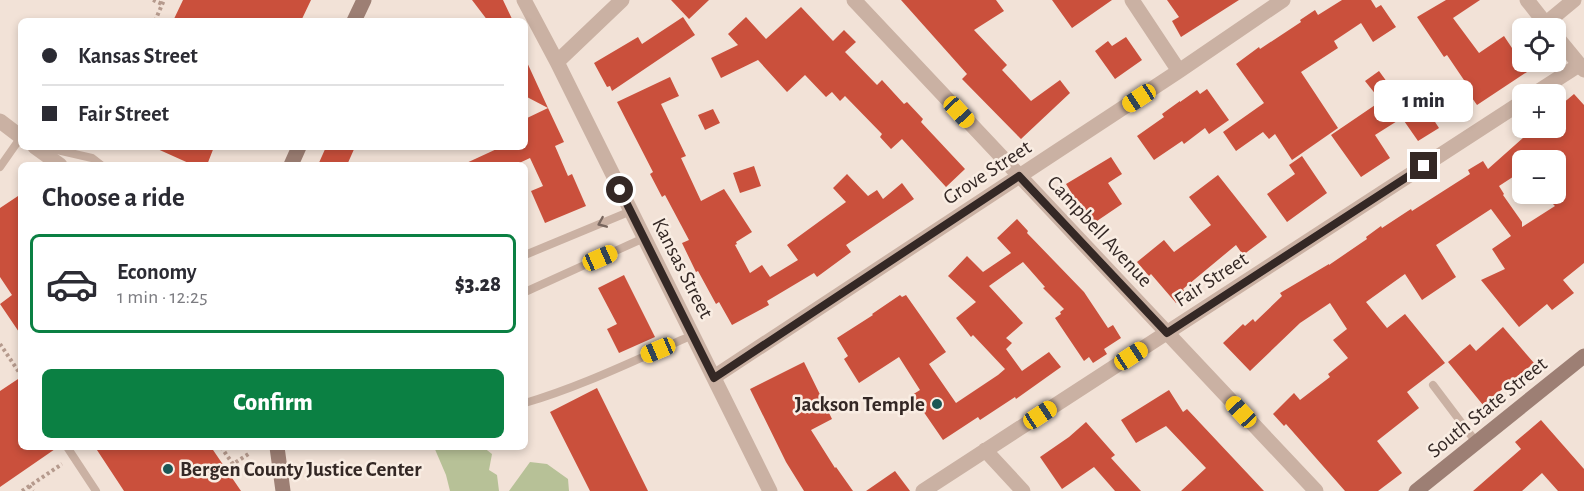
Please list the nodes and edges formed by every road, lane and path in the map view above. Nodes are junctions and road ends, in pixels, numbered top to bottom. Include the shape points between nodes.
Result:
1 (153, 0) edge
2 (364, 0) edge
3 (524, 0) edge
4 (622, 0) edge
5 (854, 0) edge
6 (1132, 0) edge
7 (1283, 0) edge
8 (1527, 0) edge
9 (1574, 0) edge
10 (163, 2) edge
11 (156, 18) edge
12 (355, 18) edge
13 (1541, 18) edge
14 (1555, 18) edge
15 (1566, 48) edge
16 (557, 62) junction
17 (1582, 68) edge
18 (1179, 71) junction
19 (1552, 84) edge
20 (1512, 109) edge
21 (0, 121) edge
22 (18, 135) edge
23 (18, 141) edge
24 (39, 150) edge
25 (56, 150) edge
26 (72, 150) edge
27 (81, 156) junction
28 (56, 162) edge
29 (97, 162) edge
30 (0, 167) edge
31 (1019, 176) junction
32 (631, 211) junction
33 (644, 238) junction
34 (528, 254) edge
35 (528, 291) edge
36 (1167, 333) junction
37 (693, 335) junction
38 (0, 344) edge
39 (1584, 356) edge
40 (18, 371) edge
41 (714, 378) junction
42 (1433, 385) dead end
43 (528, 402) edge
44 (1476, 442) junction
45 (69, 450) edge
46 (223, 450) edge
47 (277, 450) edge
48 (986, 450) junction
49 (250, 453) dead end
50 (62, 464) dead end
51 (29, 486) junction
52 (1422, 489) edge
53 (22, 491) edge
54 (33, 491) edge
55 (96, 491) edge
56 (283, 491) edge
57 (770, 491) edge
58 (923, 491) edge
59 (1023, 491) edge
60 (1316, 491) edge

1 - 10 path
2 - 12 street
3 - 16 street, Kansas Street
4 - 16 street
5 - 31 street, Campbell Avenue
6 - 18 street
7 - 18 street, Grove Street
8 - 13 street
9 - 14 street
10 - 11 path
15 - 17 street
16 - 32 street, Kansas Street
17 - 19 street
18 - 31 street, Grove Street
20 - 36 street, Fair Street
21 - 22 street
23 - 30 lane
24 - 28 street
25 - 27 lane
26 - 27 lane
27 - 29 lane
31 - 36 street, Campbell Avenue
31 - 41 street, Grove Street
32 - 33 street, Kansas Street
32 -> 34 lane
33 - 35 lane
33 - 37 street, Kansas Street
36 - 48 street, Fair Street
36 - 60 street, Campbell Avenue
37 - 41 street, Kansas Street
37 - 43 lane via 604,375
38 - 40 path
39 - 44 street, South State Street
41 - 57 street, Kansas Street
42 - 44 lane
44 - 52 street, South State Street
45 - 55 lane
46 - 49 path via 233,464
47 - 56 street
48 - 58 street, Fair Street
48 - 59 street
50 - 51 path
51 - 53 path
51 - 54 path

